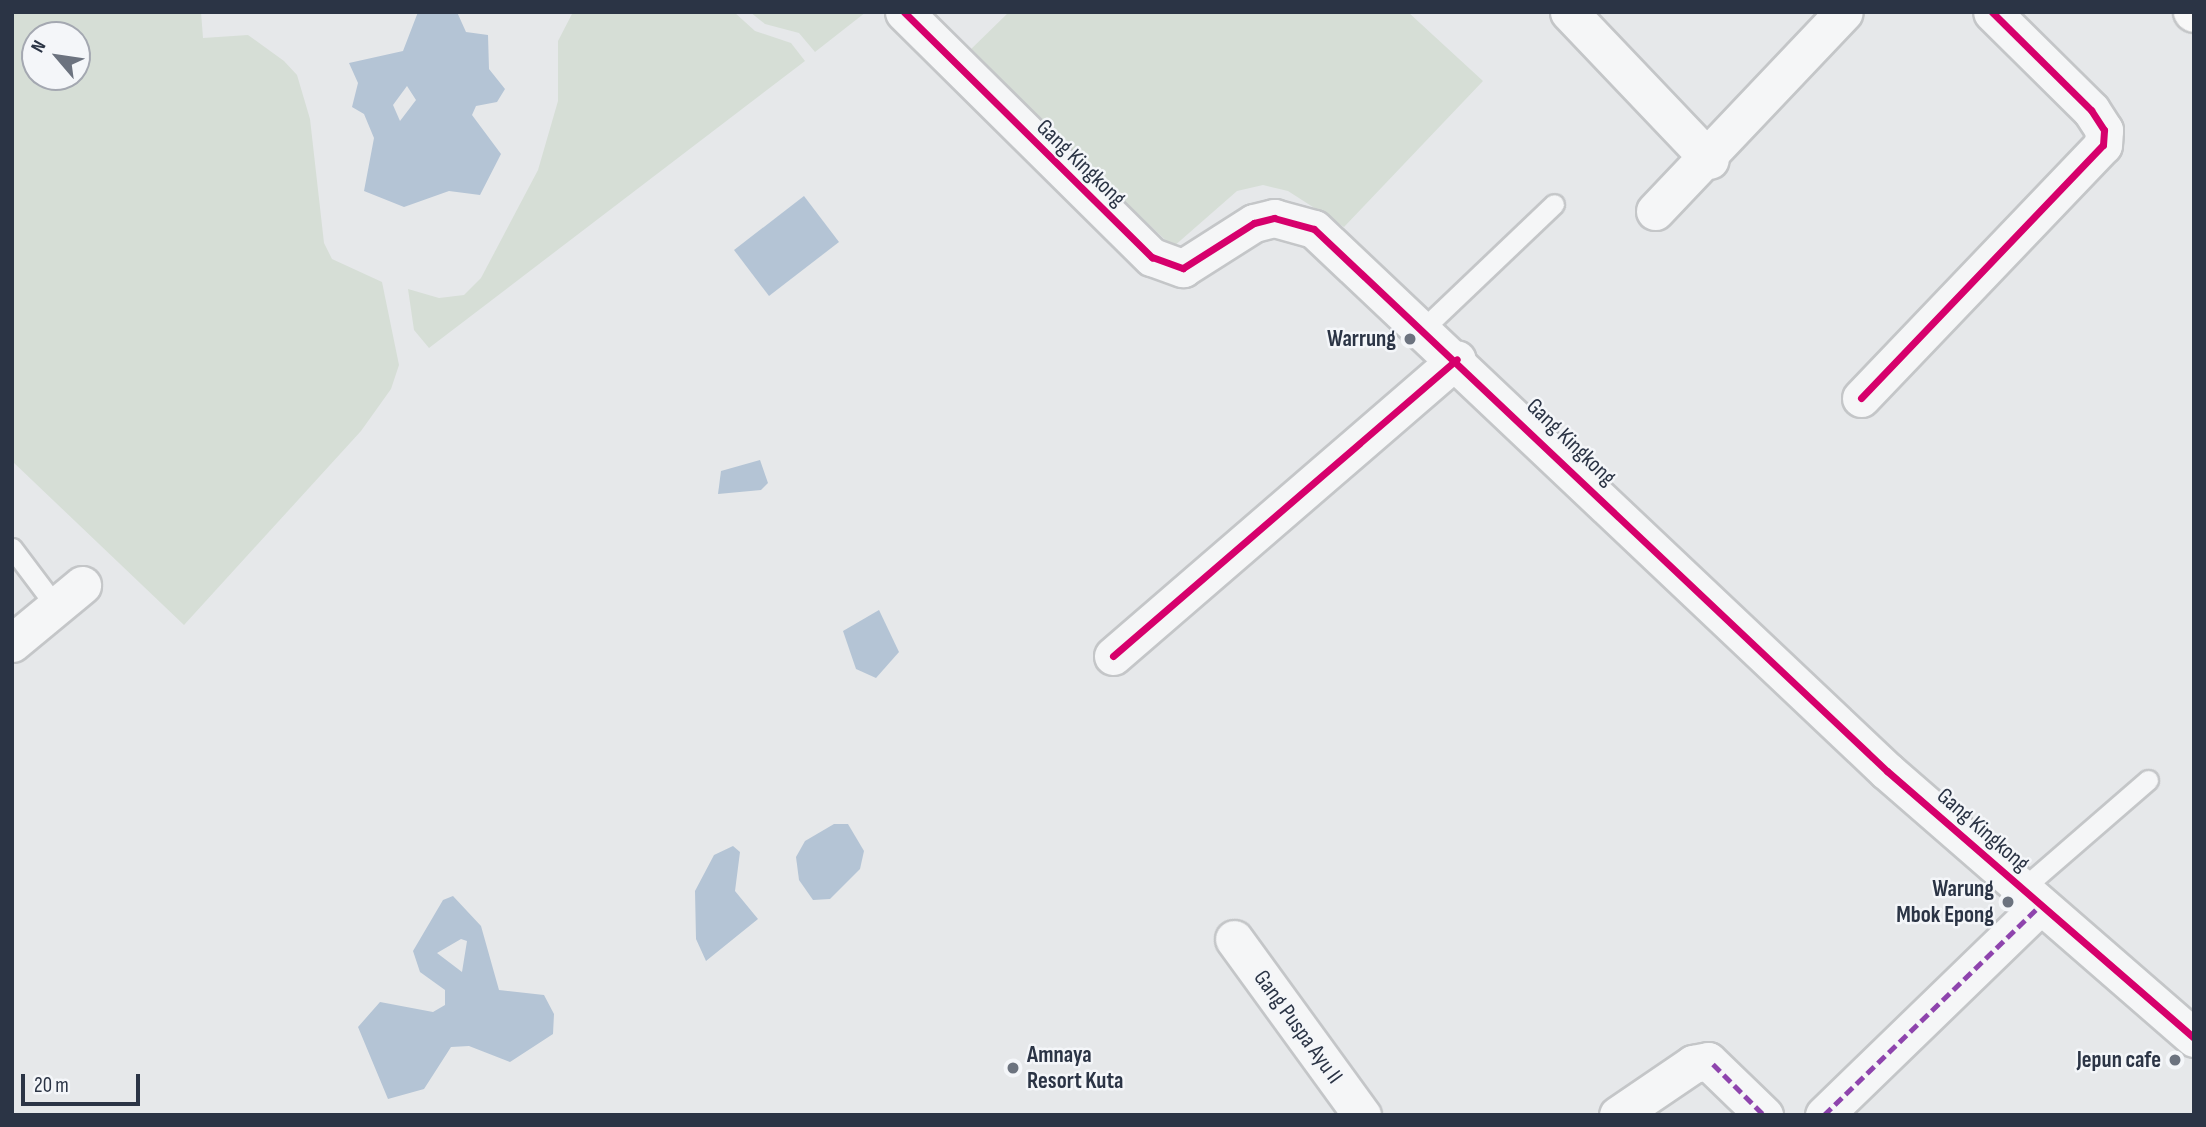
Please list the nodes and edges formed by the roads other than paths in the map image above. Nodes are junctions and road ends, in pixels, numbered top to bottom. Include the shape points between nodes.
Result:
1 (904, 12) edge
2 (1569, 12) edge
3 (1844, 12) edge
4 (1992, 12) edge
5 (1710, 160) junction
6 (1553, 204) dead end
7 (1655, 211) dead end
8 (1425, 327) junction
9 (1457, 359) junction
10 (1861, 398) dead end
11 (12, 548) edge
12 (70, 597) joint
13 (12, 643) edge
14 (1113, 656) dead end
15 (2148, 780) dead end
16 (2031, 898) junction
17 (1234, 939) dead end
18 (2194, 1038) edge
19 (1362, 1115) edge
20 (1618, 1115) edge
21 (1764, 1115) edge
22 (1824, 1115) edge

1 - 8 street, Gang Kingkong via 1152,257 1183,268 1254,223 1292,219 1314,229
2 - 5 street
3 - 5 street
4 - 10 street via 2091,110 2105,130 2103,145
5 - 7 street
6 - 8 lane
8 - 9 street, Gang Kingkong
9 - 14 street
9 - 16 street, Gang Kingkong via 1887,772
11 - 12 lane
12 - 13 street
15 - 16 lane
16 - 18 street, Gang Kingkong
16 - 22 street
17 - 19 street, Gang Puspa Ayu II
20 - 21 street via 1693,1064 1713,1065

